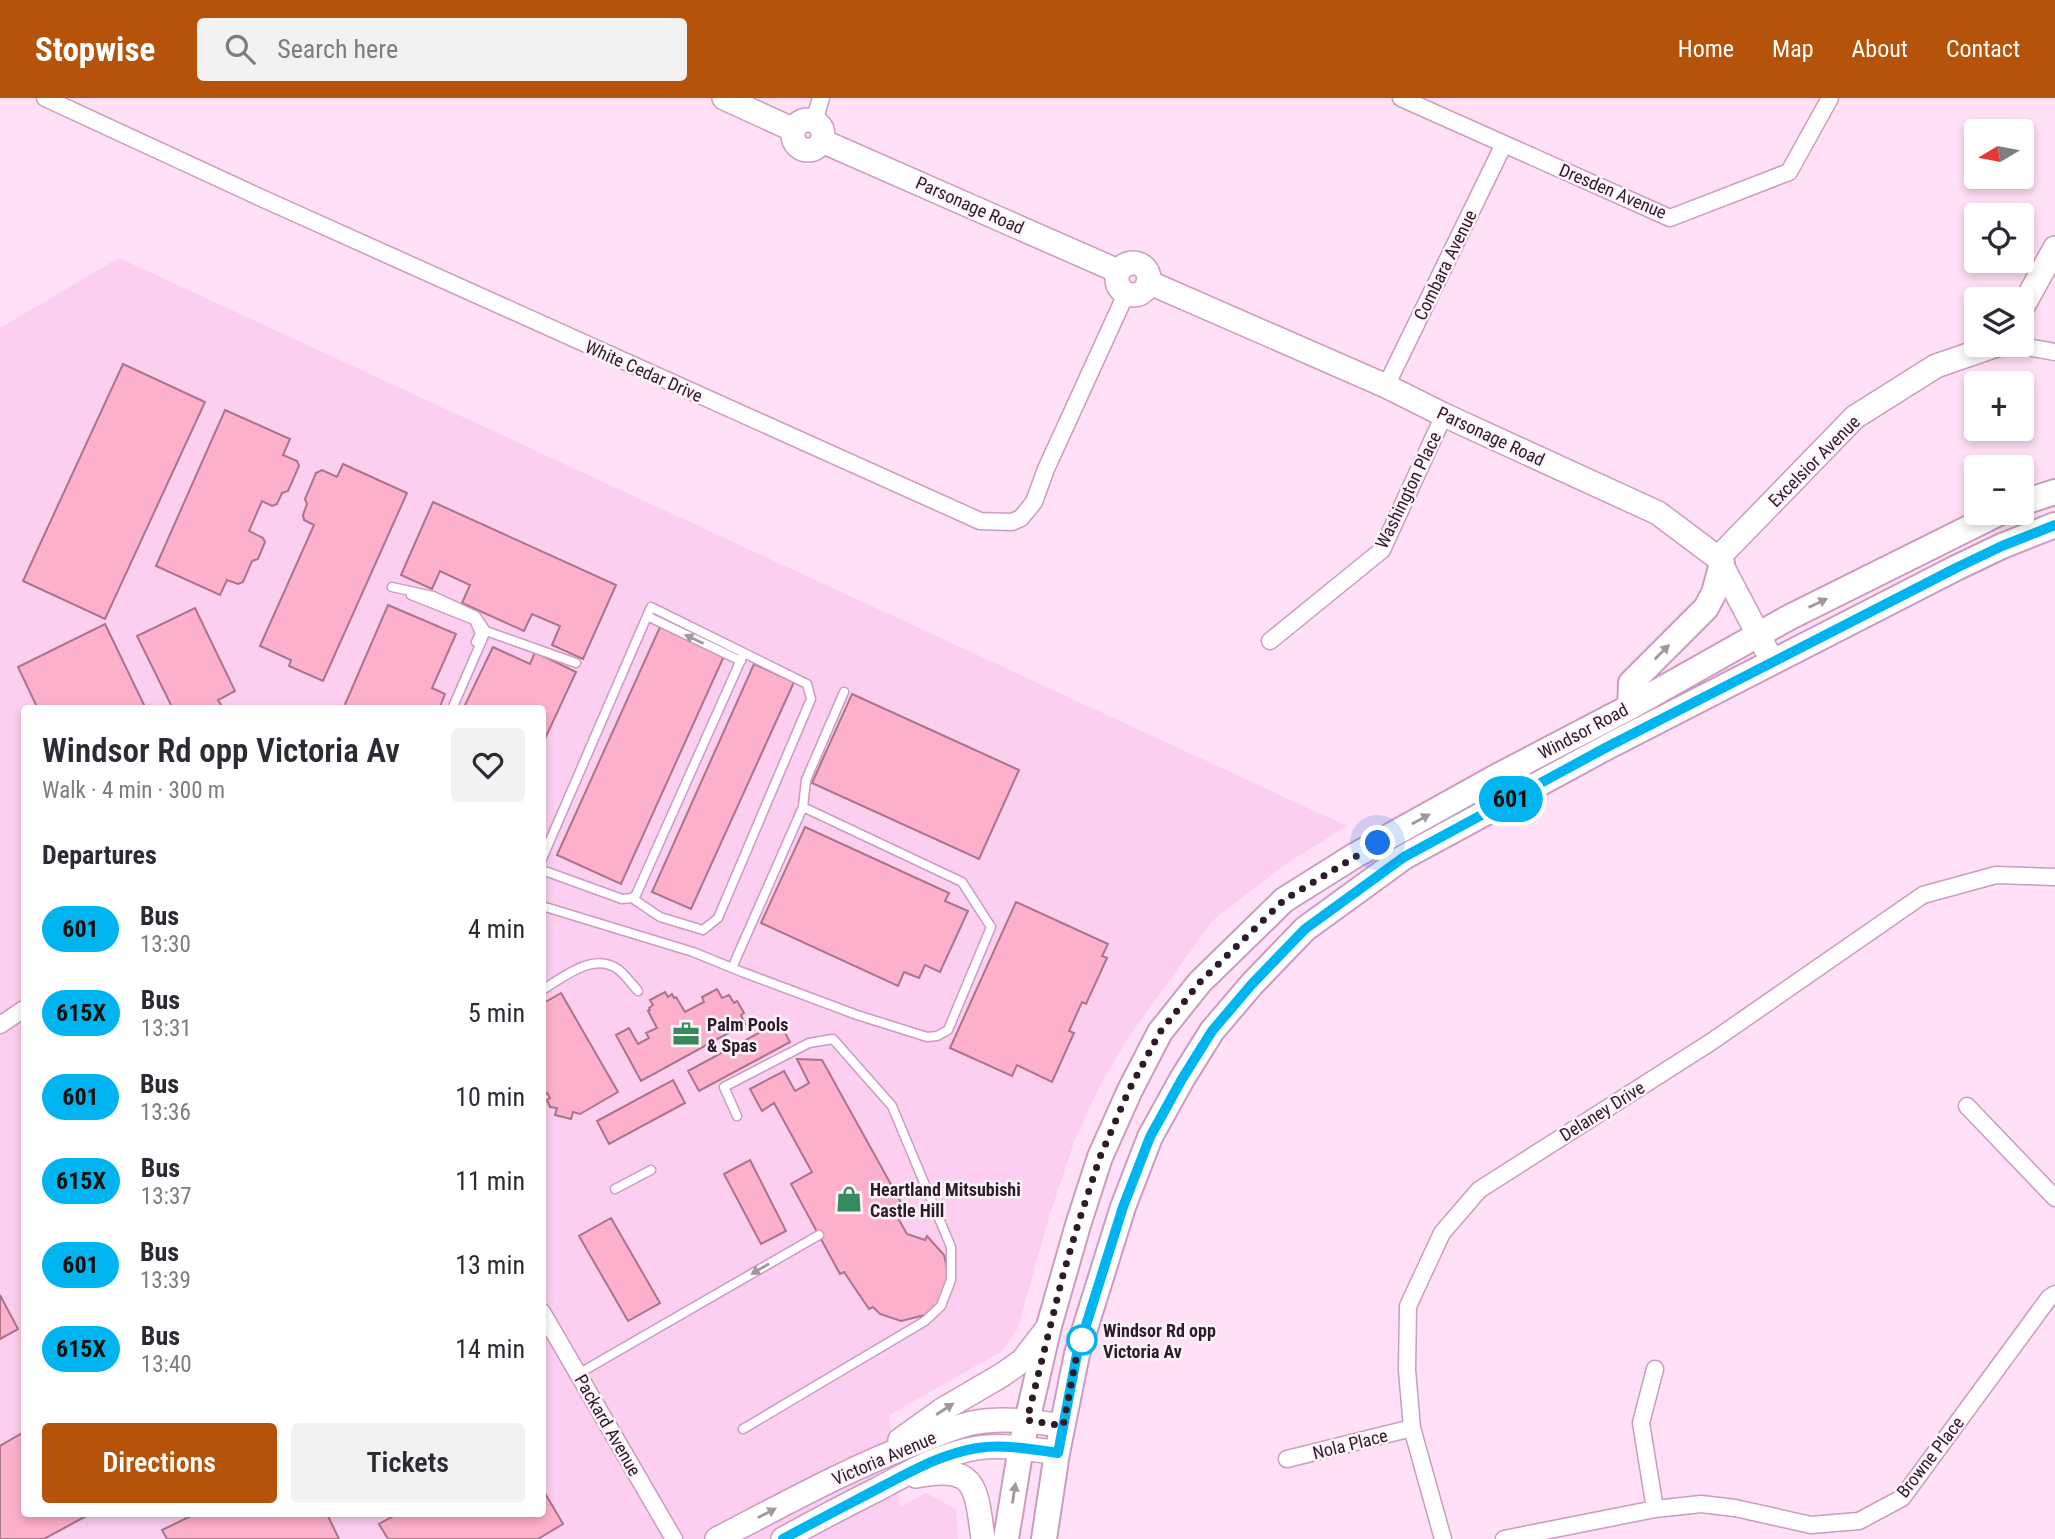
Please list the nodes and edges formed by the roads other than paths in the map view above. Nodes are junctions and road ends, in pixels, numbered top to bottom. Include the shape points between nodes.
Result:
1 (45, 98) edge
2 (724, 98) edge
3 (821, 98) edge
4 (1401, 98) edge
5 (1830, 98) edge
6 (810, 130) junction
7 (1504, 144) junction
8 (2055, 248) edge
9 (1118, 271) junction
10 (1148, 282) junction
11 (2034, 287) edge
12 (1126, 293) junction
13 (2034, 348) edge
14 (2055, 352) edge
15 (1964, 356) edge
16 (1387, 386) junction
17 (1444, 415) junction
18 (2055, 492) edge
19 (2034, 499) edge
20 (1975, 525) edge
21 (2055, 525) edge
22 (1720, 560) junction
23 (486, 631) junction
24 (1758, 635) junction
25 (1270, 641) dead end
26 (743, 657) junction
27 (1772, 661) junction
28 (576, 663) dead end
29 (844, 692) dead end
30 (451, 705) edge
31 (451, 705) edge
32 (1629, 707) junction
33 (803, 807) junction
34 (546, 850) edge
35 (546, 871) edge
36 (2055, 877) edge
37 (632, 898) junction
38 (546, 907) edge
39 (732, 968) junction
40 (546, 988) edge
41 (638, 991) dead end
42 (21, 1011) edge
43 (0, 1025) edge
44 (1967, 1106) dead end
45 (737, 1116) dead end
46 (651, 1170) dead end
47 (615, 1189) dead end
48 (2055, 1198) edge
49 (819, 1235) dead end
50 (2055, 1294) edge
51 (546, 1319) edge
52 (1049, 1326) junction
53 (1655, 1369) dead end
54 (578, 1374) junction
55 (1027, 1420) junction
56 (1063, 1426) junction
57 (1412, 1428) junction
58 (743, 1429) dead end
59 (1021, 1447) junction
60 (1058, 1453) junction
61 (1287, 1459) dead end
62 (868, 1461) junction
63 (893, 1481) junction
64 (1655, 1509) junction
65 (674, 1539) edge
66 (717, 1539) edge
67 (783, 1539) edge
68 (983, 1539) edge
69 (1006, 1539) edge
70 (1044, 1539) edge
71 (1443, 1539) edge
72 (1504, 1539) edge

1 - 12 street, White Cedar Drive via 980,521 1012,522 1034,502
2 - 6 street, Parsonage Road
3 - 6 street
4 - 7 street, Dresden Avenue
5 - 7 street, Dresden Avenue via 1789,172 1670,218
6 - 9 street, Parsonage Road
7 - 16 street, Combara Avenue
8 - 11 street
9 - 10 street via 1126,264 1138,264 1145,268
9 - 12 street via 1118,284
10 - 12 street via 1140,293
10 - 16 street, Parsonage Road
13 - 14 street
15 - 22 street, Excelsior Avenue via 1936,366 1855,417
16 - 17 street, Parsonage Road
17 - 22 street, Parsonage Road via 1658,513
17 - 25 street, Washington Place via 1382,550
18 - 19 main road
24 -> 20 main road, Windsor Road
21 - 27 main road, Windsor Road via 1991,551
22 - 24 street, Parsonage Road
32 -> 22 main road via 1631,683 1706,608
23 - 28 lane
23 - 30 lane via 477,616 433,596 392,587 474,621 480,633
23 - 31 lane
24 - 27 street, Parsonage Road
24 - 32 main road, Windsor Road
26 - 34 lane via 651,607
26 - 37 lane via 641,888
26 - 37 lane via 807,684 811,699 718,918 703,930 660,917
27 - 56 main road, Windsor Road via 1404,857 1305,929 1252,984 1212,1031 1150,1137 1077,1354
29 - 33 lane via 806,780
52 -> 32 main road, Windsor Road via 1100,1157 1129,1090 1160,1032 1200,982 1284,900 1354,856
33 - 39 lane
33 - 39 lane via 962,882 991,927 947,1030 927,1037
35 - 37 lane via 622,899
36 - 57 street, Delaney Drive via 1996,875 1923,895 1711,1042 1479,1189 1442,1233 1408,1306 1406,1370
38 - 39 lane
40 - 41 lane via 587,964 607,963
42 - 43 street
44 - 48 street
45 - 58 lane via 723,1087 809,1043 834,1039 892,1106 951,1247 951,1280 941,1306 925,1321
46 - 47 lane
49 -> 54 lane
50 - 64 street, Browne Place via 1902,1498 1858,1521 1811,1525 1701,1504
51 - 54 street, Packard Avenue
52 - 55 main road, Windsor Road
62 -> 52 street via 1023,1360
53 - 64 street via 1641,1423
54 - 65 street, Packard Avenue
55 - 56 street, Victoria Avenue
55 - 59 main road, Windsor Road
55 - 62 street, Victoria Avenue via 970,1423
56 - 60 main road, Windsor Road
57 - 61 street, Nola Place
57 - 71 street, Delaney Drive
59 - 60 street, Victoria Avenue
59 - 63 street, Victoria Avenue via 953,1454
69 -> 59 main road, Windsor Road
60 - 70 main road, Windsor Road
66 -> 62 street, Victoria Avenue
63 - 67 street, Victoria Avenue
63 - 68 street via 942,1472 965,1477 979,1505
64 - 72 street, Browne Place

